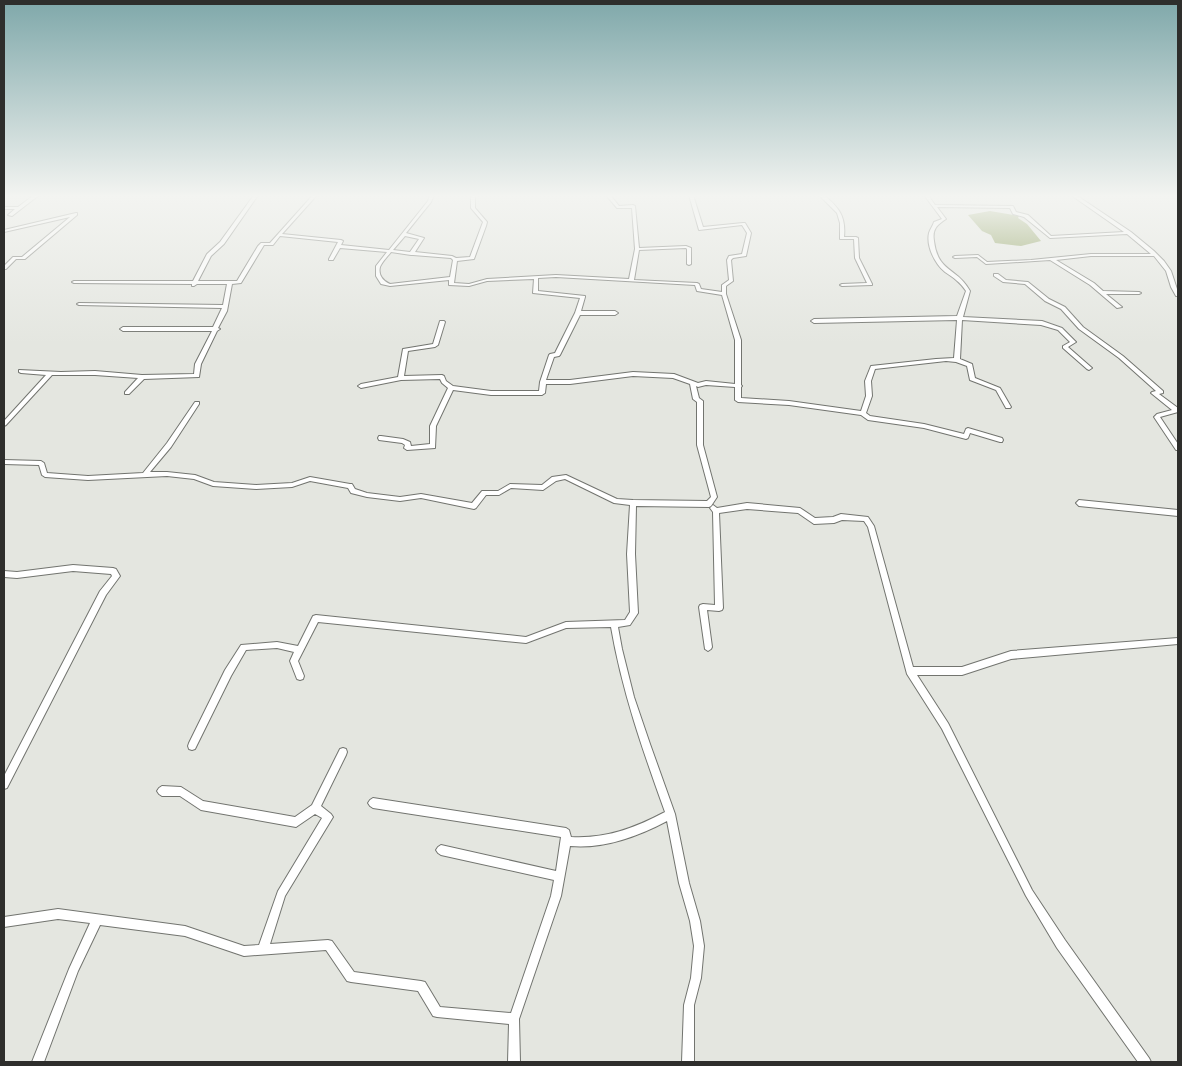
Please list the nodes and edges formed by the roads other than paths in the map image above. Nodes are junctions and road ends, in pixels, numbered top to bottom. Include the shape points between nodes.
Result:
1 (39, 245) edge
2 (220, 245) edge
3 (262, 245) edge
4 (394, 245) edge
5 (417, 245) edge
6 (475, 245) edge
7 (637, 245) edge
8 (746, 245) edge
9 (856, 245) edge
10 (932, 245) edge
11 (1142, 245) edge
12 (338, 246) joint
13 (637, 249) junction
14 (389, 251) junction
15 (411, 254) junction
16 (1154, 255) junction
17 (955, 257) dead end
18 (331, 259) dead end
19 (1050, 259) junction
20 (455, 260) junction
21 (689, 264) dead end
22 (4, 268) edge
23 (996, 275) dead end
24 (1172, 275) junction
25 (1178, 276) edge
26 (452, 278) junction
27 (536, 279) junction
28 (630, 281) junction
29 (74, 282) dead end
30 (230, 283) junction
31 (194, 285) junction
32 (842, 285) dead end
33 (1102, 292) junction
34 (1139, 293) dead end
35 (724, 294) junction
36 (1178, 295) edge
37 (79, 304) dead end
38 (225, 306) junction
39 (1119, 307) dead end
40 (578, 313) junction
41 (615, 313) dead end
42 (958, 318) junction
43 (814, 321) dead end
44 (442, 322) dead end
45 (123, 329) dead end
46 (217, 329) junction
47 (957, 360) junction
48 (1089, 368) dead end
49 (21, 371) dead end
50 (51, 373) junction
51 (142, 377) junction
52 (401, 378) junction
53 (543, 382) junction
54 (692, 382) junction
55 (361, 386) dead end
56 (739, 386) junction
57 (451, 388) junction
58 (127, 393) dead end
59 (197, 403) dead end
60 (1008, 406) dead end
61 (1177, 410) edge
62 (863, 413) junction
63 (4, 424) edge
64 (381, 438) dead end
65 (1000, 440) dead end
66 (1178, 448) edge
67 (4, 462) edge
68 (144, 476) junction
69 (633, 503) junction
70 (1079, 503) dead end
71 (709, 504) junction
72 (716, 511) junction
73 (1178, 513) edge
74 (4, 574) edge
75 (614, 624) junction
76 (1178, 641) edge
77 (708, 646) dead end
78 (300, 650) junction
79 (910, 671) junction
80 (300, 676) dead end
81 (192, 746) dead end
82 (343, 752) dead end
83 (4, 785) edge
84 (162, 791) dead end
85 (373, 803) dead end
86 (315, 808) junction
87 (670, 814) junction
88 (566, 841) junction
89 (441, 850) dead end
90 (560, 877) junction
91 (97, 919) junction
92 (4, 922) edge
93 (263, 950) junction
94 (514, 1019) junction
95 (38, 1062) edge
96 (514, 1062) edge
97 (688, 1062) edge
98 (1145, 1062) edge

1 - 22 street
2 - 31 street via 210,255
3 - 30 street via 239,282
4 - 14 street
5 - 15 street
6 - 20 street via 472,258
7 - 13 street
8 - 35 street via 744,255 728,260 731,281 724,286
9 - 32 street via 857,258 870,284
10 - 42 street via 935,260 968,291
11 - 16 street
12 - 14 street
12 - 18 street
13 - 21 street via 686,247 689,248
13 - 28 street
14 - 15 street
14 - 26 street via 378,266 378,276 385,284
15 - 20 street via 452,257
16 - 19 street
16 - 24 street
17 - 19 street via 978,256 986,263
19 - 33 street
20 - 26 street
23 - 61 street via 1004,281 1026,283 1063,308 1080,328 1121,357 1161,392 1154,393
24 - 25 street
24 - 36 street via 1172,284
26 - 27 street via 451,284 469,285 487,280
27 - 28 street via 556,276
27 - 40 street via 535,292 583,297
28 - 35 street via 697,284 699,290
29 - 31 street
30 - 31 street
30 - 38 street
33 - 34 street
33 - 39 street
35 - 56 street via 738,340
37 - 38 street
38 - 46 street
40 - 41 street
40 - 53 street via 557,355 552,355
42 - 43 street
42 - 47 street
42 - 48 street via 1042,323 1060,329 1073,342 1065,348
44 - 52 street via 435,345 404,350
45 - 46 street
46 - 51 street via 198,364 197,376
47 - 60 street via 970,365 972,379 998,389
47 - 62 street via 925,360 873,367
49 - 50 street
50 - 51 street
50 - 63 street
51 - 58 street
52 - 55 street
52 - 57 street via 442,376
53 - 54 street via 633,374 674,376
53 - 57 street via 542,393 491,393
54 - 56 street
54 - 71 street via 696,399 700,401 700,445 714,497
56 - 62 street via 738,400
57 - 64 street via 433,426 433,446 407,448 408,444 403,441
59 - 68 street
61 - 66 street via 1157,417
62 - 65 street via 868,418 924,426 966,437 968,430
67 - 68 street via 41,463 46,474 88,478
68 - 69 street via 167,474 213,484 256,486 292,485 310,479 350,486 353,491 366,495 400,499 421,496 474,506 484,493 499,493 510,486 543,488 554,479 566,477 616,501
69 - 71 street
69 - 75 street via 634,613 627,623
70 - 73 street
71 - 72 street
72 - 77 street via 719,608 703,607
72 - 79 street via 747,506 800,511 814,521 834,520 841,516 866,518 871,526
74 - 83 street via 73,568 113,571 116,576 103,593
75 - 78 street via 566,625 526,640 316,618
75 - 87 street via 632,704
76 - 79 street via 1011,655 962,672
78 - 80 street via 294,661
78 - 81 street via 277,645 244,647
79 - 98 street via 945,726 1029,893
82 - 86 street
84 - 86 street via 181,792 201,805 296,822
85 - 88 street via 566,832
86 - 93 street via 328,818 281,894
87 - 88 street via 645,827 602,841 583,844
87 - 97 street via 698,946 696,978 689,1005
88 - 90 street
89 - 90 street
90 - 94 street
91 - 92 street via 58,914
91 - 93 street via 185,931 244,951
91 - 95 street
93 - 94 street via 328,945 351,977 421,986 437,1012
94 - 96 street

